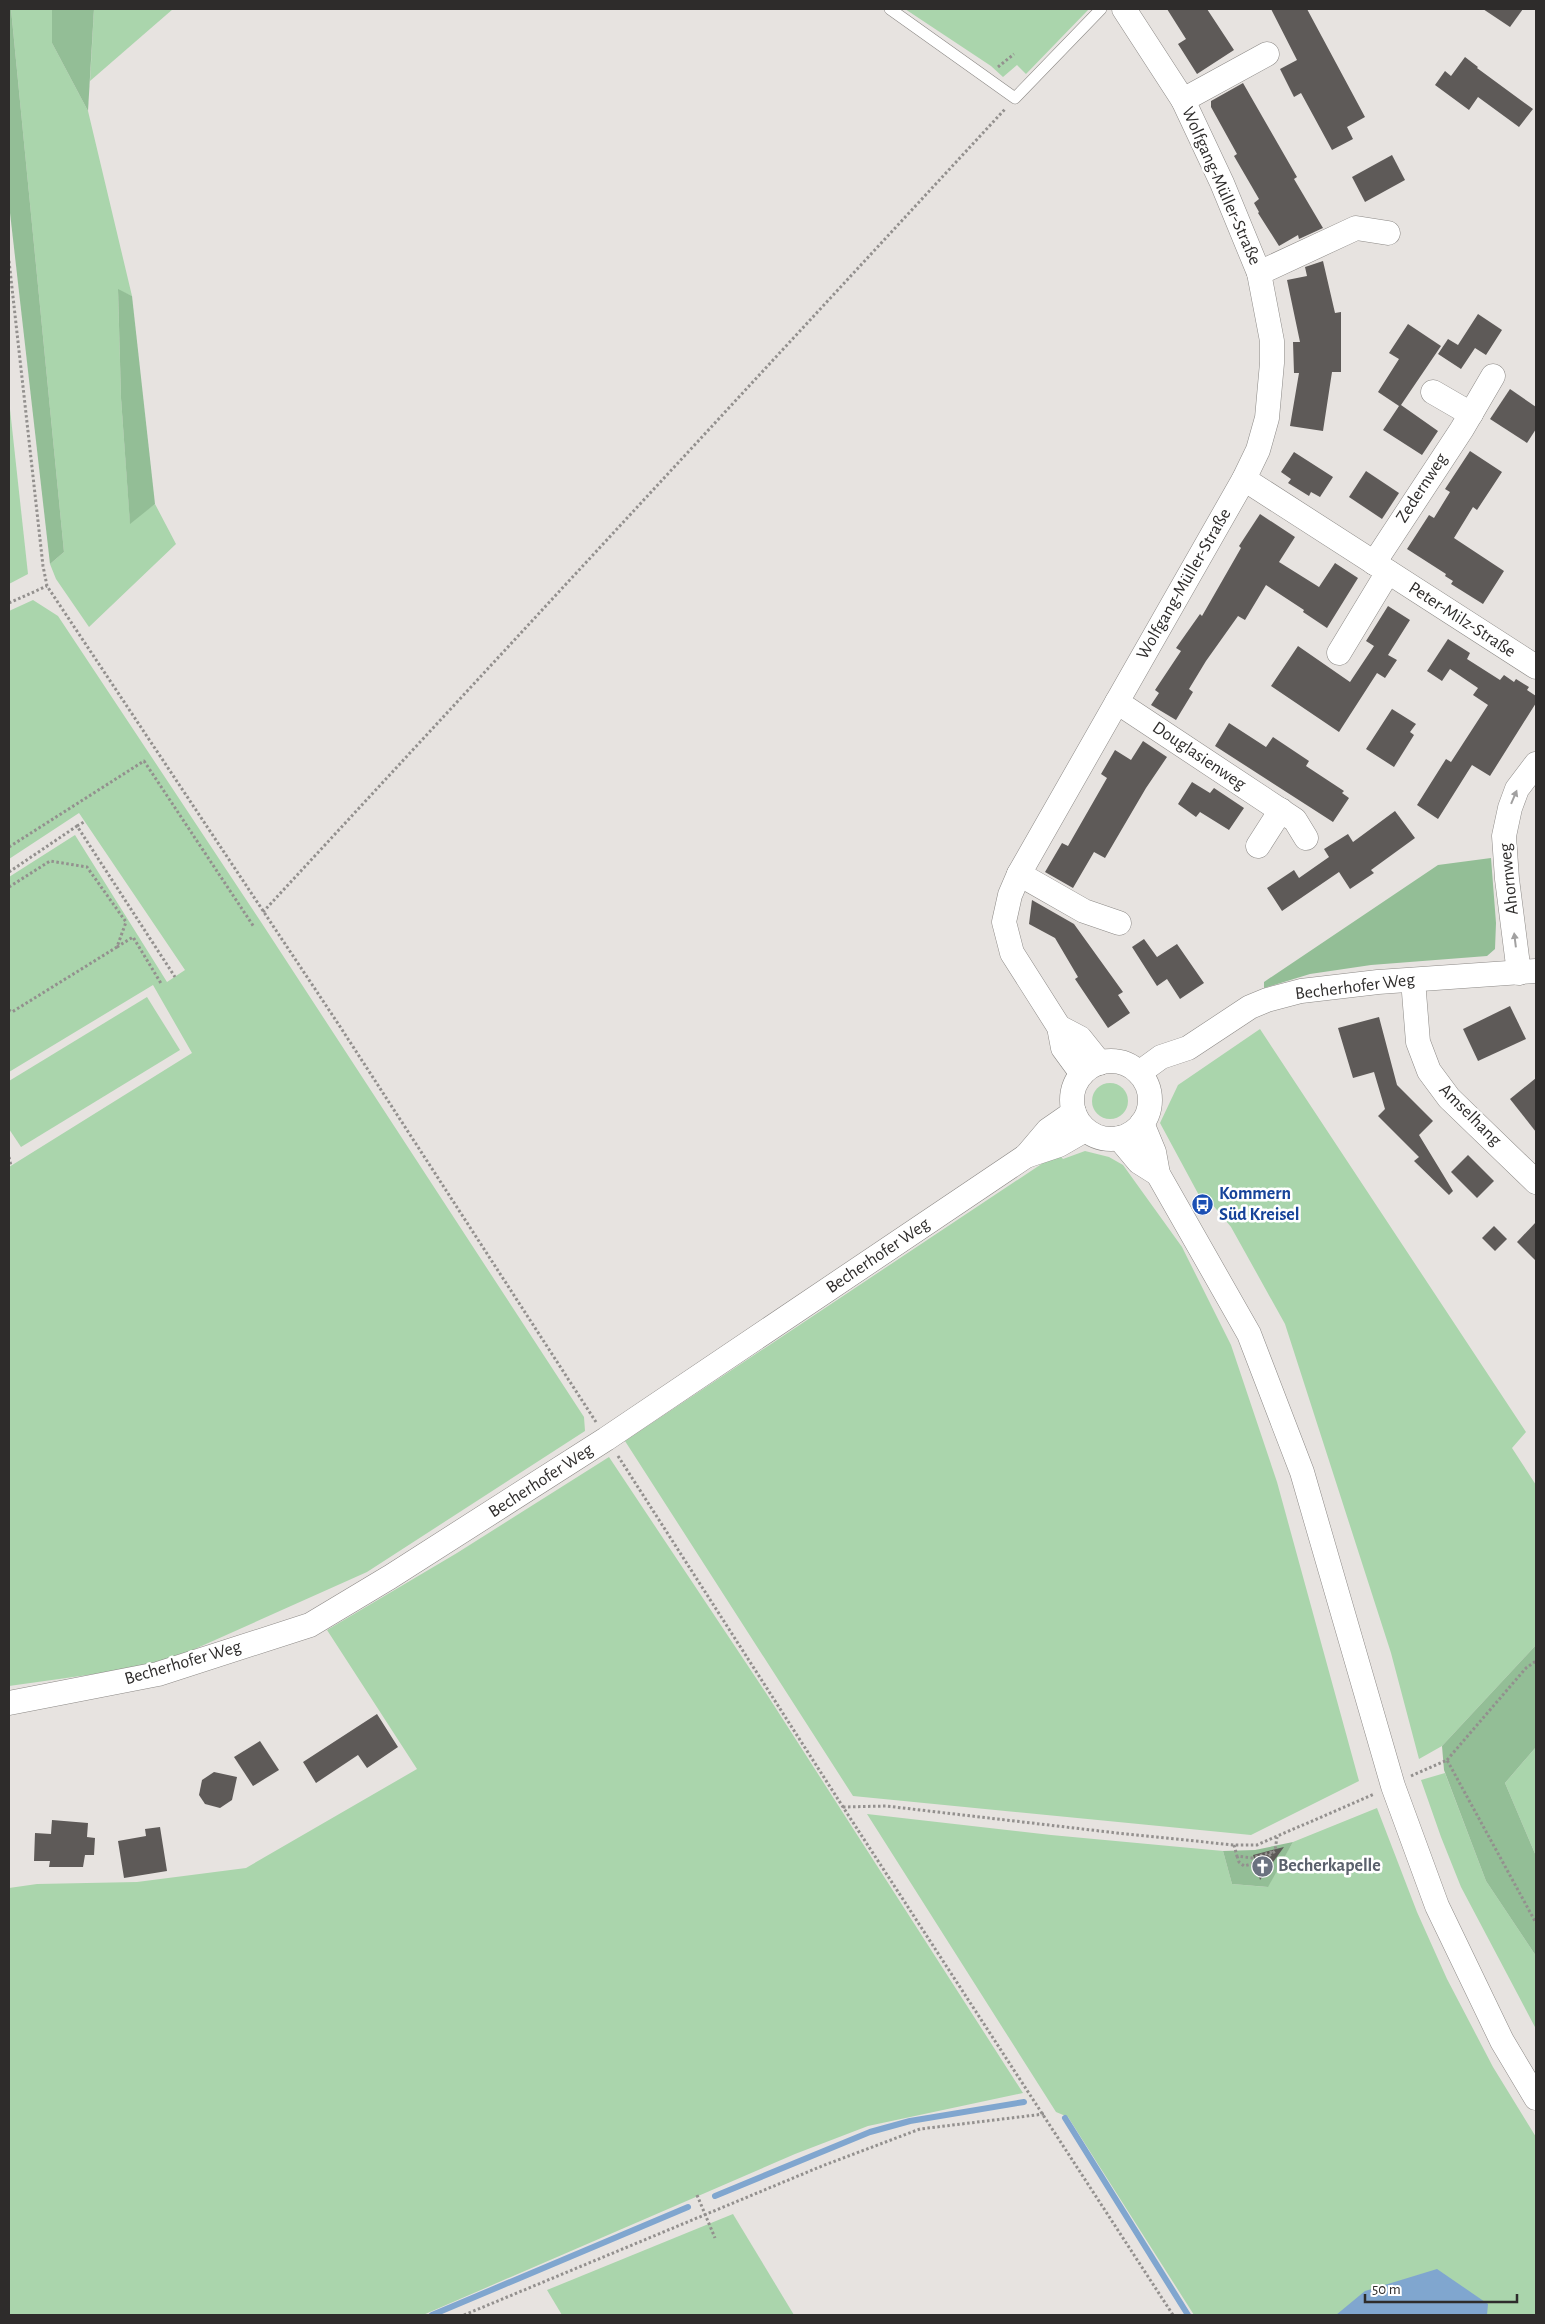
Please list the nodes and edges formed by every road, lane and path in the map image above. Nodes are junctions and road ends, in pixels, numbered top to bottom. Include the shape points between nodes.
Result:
1 (890, 9) edge
2 (1101, 9) edge
3 (1124, 9) edge
4 (1267, 54) dead end
5 (1016, 98) junction
6 (1182, 100) junction
7 (1388, 233) dead end
8 (9, 261) edge
9 (1259, 273) junction
10 (1493, 376) dead end
11 (1433, 392) dead end
12 (1471, 414) junction
13 (1244, 480) junction
14 (1381, 567) junction
15 (47, 586) junction
16 (9, 602) edge
17 (1339, 653) dead end
18 (1536, 667) edge
19 (1117, 702) junction
20 (1536, 764) edge
21 (1281, 810) junction
22 (84, 822) dead end
23 (78, 826) junction
24 (1306, 838) dead end
25 (9, 846) edge
26 (1258, 846) dead end
27 (9, 872) edge
28 (1019, 874) junction
29 (9, 887) edge
30 (263, 912) junction
31 (1119, 923) dead end
32 (254, 927) dead end
33 (117, 948) junction
34 (1528, 972) edge
35 (174, 977) dead end
36 (1413, 980) junction
37 (162, 985) dead end
38 (9, 1010) edge
39 (1091, 1068) junction
40 (1144, 1082) junction
41 (1079, 1121) junction
42 (1142, 1123) junction
43 (1119, 1138) junction
44 (9, 1157) edge
45 (11, 1166) dead end
46 (1158, 1174) junction
47 (1536, 1182) edge
48 (606, 1439) junction
49 (1536, 1661) edge
50 (9, 1703) edge
51 (1447, 1760) junction
52 (1393, 1786) junction
53 (843, 1807) junction
54 (1277, 1837) junction
55 (1234, 1845) junction
56 (1276, 1851) junction
57 (1236, 1856) junction
58 (1536, 1923) edge
59 (1536, 2098) edge
60 (1044, 2114) junction
61 (697, 2195) dead end
62 (705, 2214) junction
63 (714, 2238) dead end
64 (464, 2315) edge
65 (1173, 2315) edge

1 - 5 lane
2 - 5 lane
3 - 6 street, Wolfgang-Müller-Straße
4 - 6 street, Wolfgang-Müller-Straße
5 - 30 path
6 - 9 street, Wolfgang-Müller-Straße via 1222,183
7 - 9 street, Wolfgang-Müller-Straße via 1356,228
8 - 15 path
9 - 13 street, Wolfgang-Müller-Straße via 1272,341 1272,363 1267,418 1258,450
10 - 12 street, Zedernweg
11 - 12 street
12 - 14 street, Zedernweg
13 - 14 street, Peter-Milz-Straße
13 - 19 street, Wolfgang-Müller-Straße
14 - 17 street
14 - 18 street, Peter-Milz-Straße
15 - 16 path
15 - 30 path
19 - 21 street, Douglasienweg
19 - 28 street, Wolfgang-Müller-Straße
34 -> 20 street, Ahornweg via 1507,879 1504,836 1517,789
21 - 24 street, Douglasienweg via 1295,820
21 - 26 street
22 - 23 path
23 - 27 path
23 - 35 path
25 - 32 path via 144,761
28 - 31 street via 1084,911
28 - 39 street, Wolfgang-Müller-Straße via 1004,922 1012,953 1059,1027 1080,1038
29 - 33 path via 50,860 87,867 126,922
30 - 48 path
33 - 37 path via 133,937
33 - 38 path via 12,1012
34 - 36 street, Becherhofer Weg
36 - 40 street, Becherhofer Weg via 1301,991 1267,1000 1250,1007 1188,1048
36 - 47 street, Amselhang via 1418,1042 1430,1072 1449,1098
39 - 40 street via 1120,1062
39 - 41 street via 1073,1092
40 - 42 street via 1150,1102
41 - 43 street via 1095,1136
41 - 48 street, Becherhofer Weg via 1048,1130 1026,1156
42 - 43 street via 1136,1130
42 - 46 street via 1154,1152
43 - 46 street via 1139,1162
44 - 45 path
46 - 52 street via 1249,1334 1302,1472
48 - 50 street, Becherhofer Weg via 310,1625 158,1674
48 - 53 path
49 - 51 path via 1526,1668
51 - 52 path
51 - 58 path
52 - 54 path
52 - 59 street via 1436,1906 1502,2041
53 - 55 path via 886,1806 970,1818
53 - 60 path
54 - 55 path via 1257,1845
54 - 56 path
55 - 57 path
56 - 57 path via 1252,1858
56 - 57 path via 1262,1861 1244,1866
60 - 62 path via 920,2129
60 - 65 path
61 - 62 path
62 - 63 path
62 - 64 path

